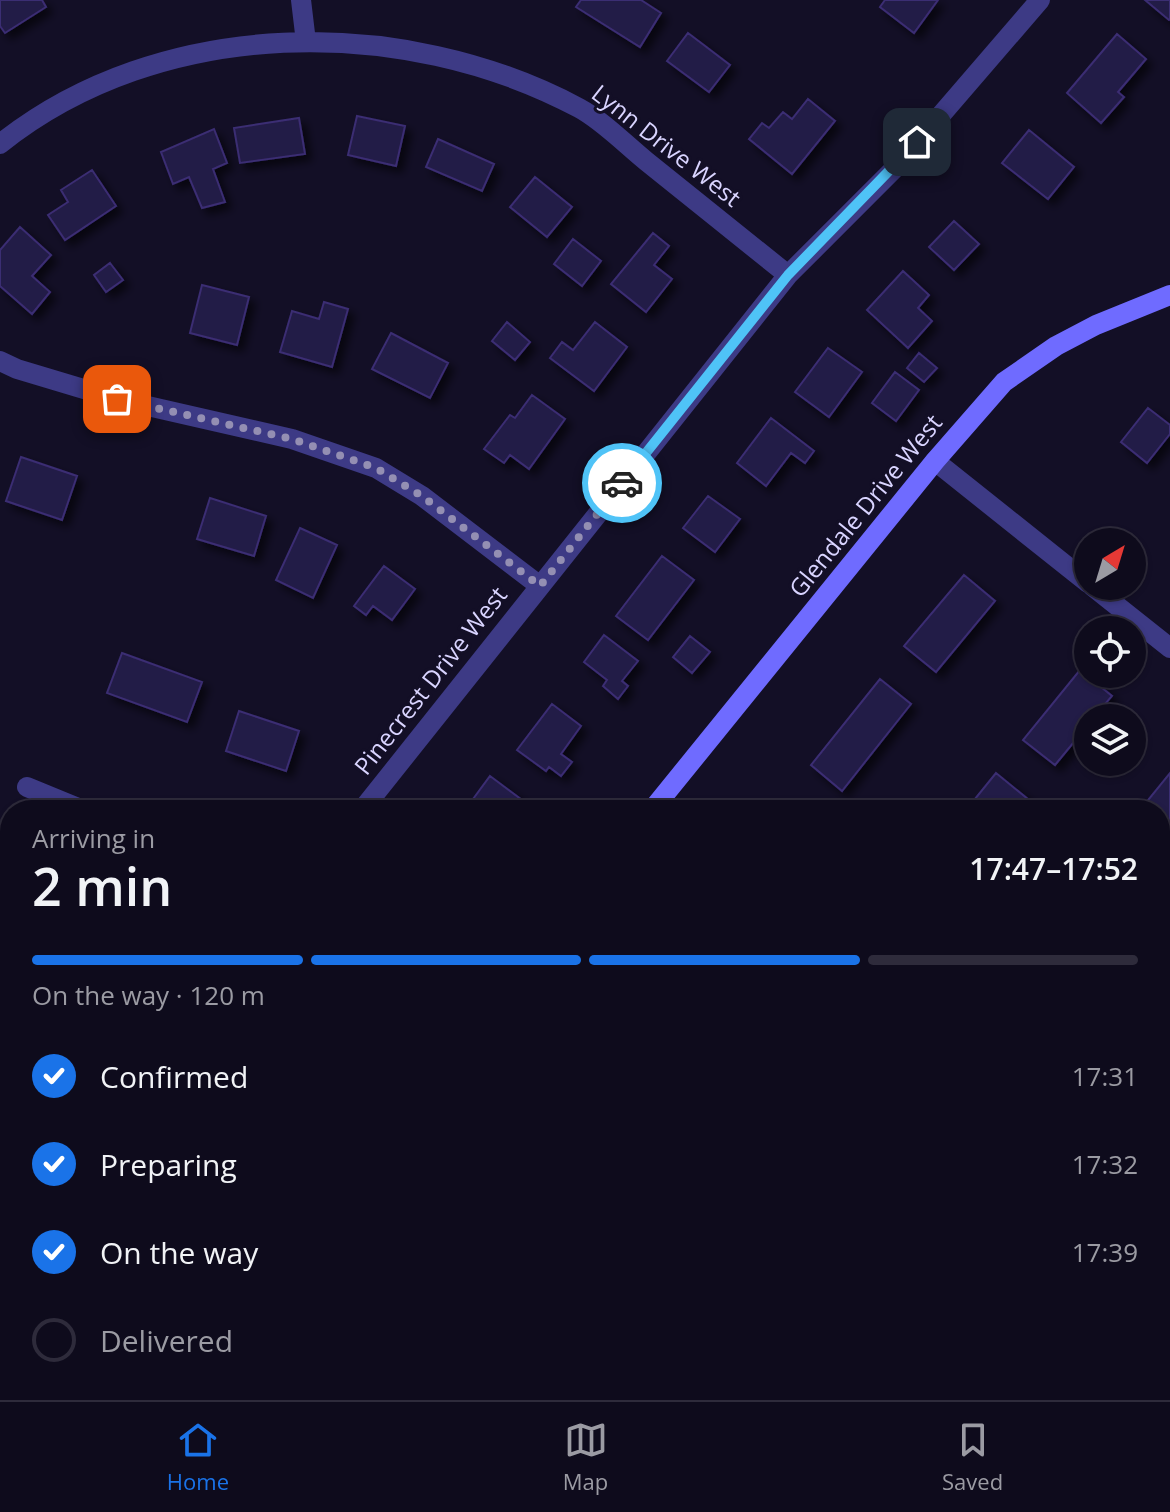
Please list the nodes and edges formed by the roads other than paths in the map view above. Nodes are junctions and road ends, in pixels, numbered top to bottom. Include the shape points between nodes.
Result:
1 (301, 0) edge
2 (1040, 0) edge
3 (306, 42) junction
4 (0, 144) edge
5 (788, 275) junction
6 (1170, 295) edge
7 (0, 361) edge
8 (935, 461) junction
9 (1074, 571) edge
10 (540, 586) junction
11 (1110, 600) edge
12 (1170, 648) edge
13 (27, 787) dead end
14 (59, 800) edge
15 (370, 800) edge
16 (660, 800) edge

1 - 3 street
2 - 5 street, Pinecrest Drive West via 897,166
3 - 4 street, Lynn Drive West via 200,54 130,72 67,99
3 - 5 street, Lynn Drive West via 389,46 489,69 583,110
5 - 10 street, Pinecrest Drive West
6 - 8 street, Glendale Drive West via 1096,325 1004,382
7 - 10 street via 117,399 292,439 376,468 422,496
8 - 9 street
8 - 16 street, Glendale Drive West
10 - 15 street, Pinecrest Drive West
11 - 12 street
13 - 14 street

